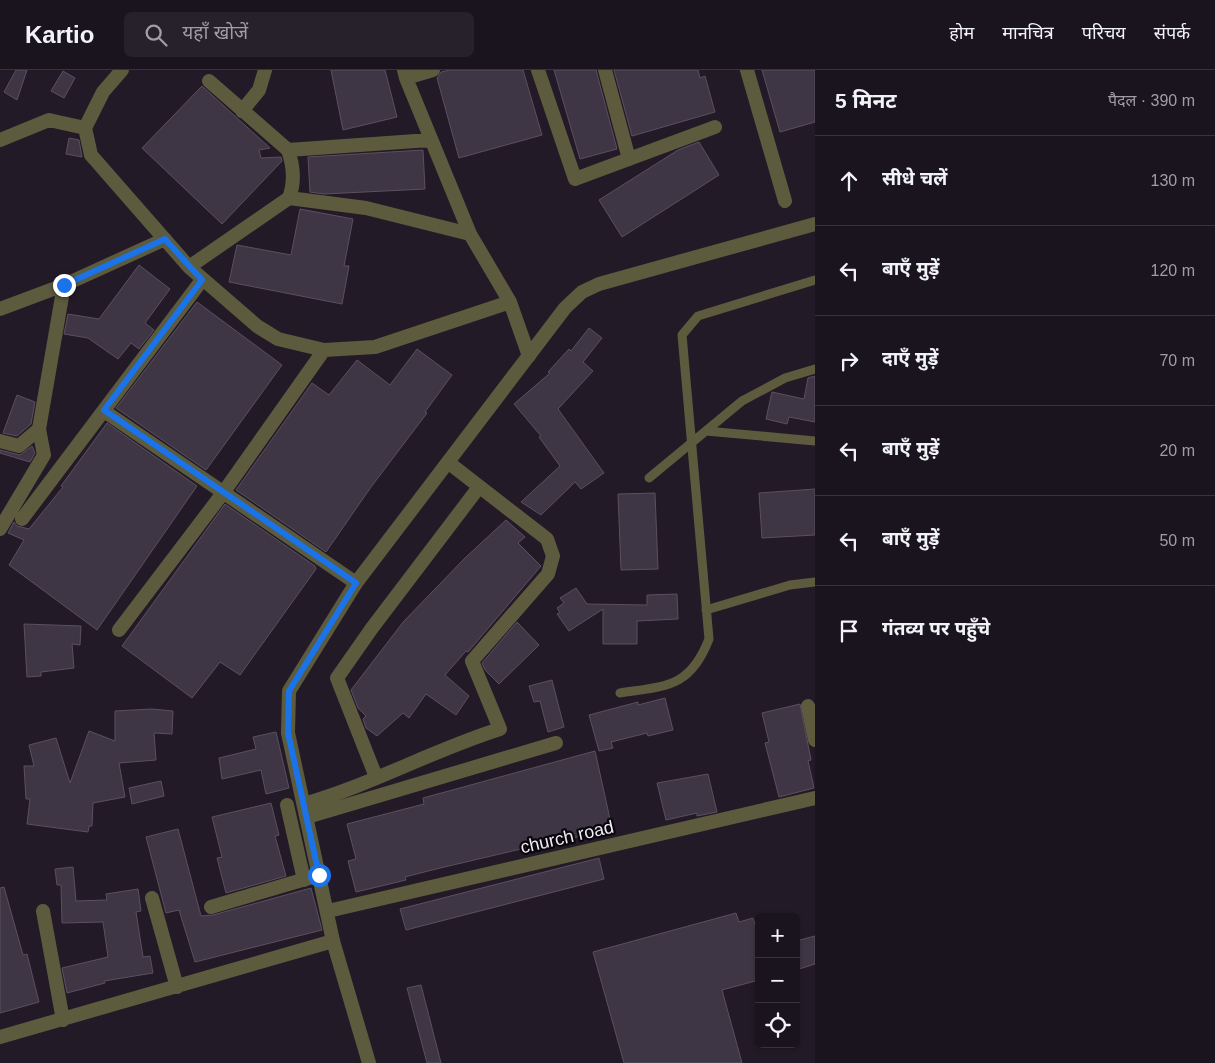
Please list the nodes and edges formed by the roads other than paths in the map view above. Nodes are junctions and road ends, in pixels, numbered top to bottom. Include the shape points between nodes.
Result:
1 (122, 70) edge
2 (265, 70) edge
3 (433, 70) edge
4 (538, 70) edge
5 (605, 70) edge
6 (747, 70) edge
7 (405, 74) edge
8 (210, 82) dead end
9 (242, 111) junction
10 (715, 126) dead end
11 (85, 128) junction
12 (0, 140) edge
13 (430, 140) junction
14 (288, 150) junction
15 (629, 159) junction
16 (289, 198) junction
17 (785, 202) dead end
18 (815, 224) edge
19 (470, 234) junction
20 (165, 239) junction
21 (189, 267) junction
22 (202, 280) junction
23 (815, 280) edge
24 (64, 285) junction
25 (510, 302) junction
26 (0, 309) edge
27 (324, 350) junction
28 (529, 356) junction
29 (815, 369) edge
30 (104, 410) junction
31 (40, 429) junction
32 (706, 431) junction
33 (0, 441) edge
34 (815, 441) edge
35 (691, 443) junction
36 (449, 463) junction
37 (649, 478) dead end
38 (479, 487) junction
39 (223, 493) junction
40 (22, 519) dead end
41 (0, 529) edge
42 (815, 582) edge
43 (356, 583) junction
44 (706, 610) junction
45 (119, 630) dead end
46 (620, 693) dead end
47 (808, 706) dead end
48 (815, 740) edge
49 (556, 744) dead end
50 (376, 777) junction
51 (815, 798) edge
52 (287, 805) dead end
53 (306, 811) junction
54 (319, 875) junction
55 (304, 880) junction
56 (152, 898) dead end
57 (211, 907) dead end
58 (43, 911) dead end
59 (328, 912) junction
60 (333, 941) junction
61 (177, 987) junction
62 (63, 1020) junction
63 (0, 1037) edge
64 (369, 1063) edge

1 - 11 street via 103,92
2 - 9 street via 259,90
3 - 7 street
4 - 15 street via 575,179
5 - 15 street
6 - 17 street
7 - 13 street
8 - 9 street
9 - 14 street
10 - 15 street
11 - 12 street via 49,120
11 - 20 street via 91,155
13 - 14 street
13 - 19 street
14 - 16 street via 293,176
16 - 19 street via 366,208
16 - 21 street
18 - 28 street via 599,284 582,292 565,308
19 - 25 street
20 - 21 street
20 - 24 street
21 - 22 street
22 - 27 street via 257,326 278,339
22 - 30 street
23 - 35 lane via 698,316 682,335
24 - 26 street
24 - 31 street
25 - 27 street via 375,347
25 - 28 street
27 - 39 street
28 - 36 street
29 - 32 lane via 785,378 742,401
30 - 39 street
30 - 40 street
31 - 33 street via 19,446
31 - 41 street via 44,455
32 - 34 lane
32 - 35 lane
35 - 37 lane
35 - 44 lane
36 - 38 street
36 - 43 street
38 - 50 street via 336,678
38 - 50 street via 547,539 553,556 548,574 472,661 500,729
39 - 43 street
39 - 45 street
42 - 44 lane via 790,585
43 - 53 street via 289,691 288,733
44 - 46 lane via 709,640 701,660 690,671 672,684
47 - 48 street
49 - 53 street
50 - 53 street
51 - 59 street, church road
52 - 55 street
53 - 54 street
54 - 55 street
54 - 59 street
55 - 57 street
56 - 61 street
58 - 62 street
59 - 60 street
60 - 61 street
60 - 64 street
61 - 62 street
62 - 63 street

